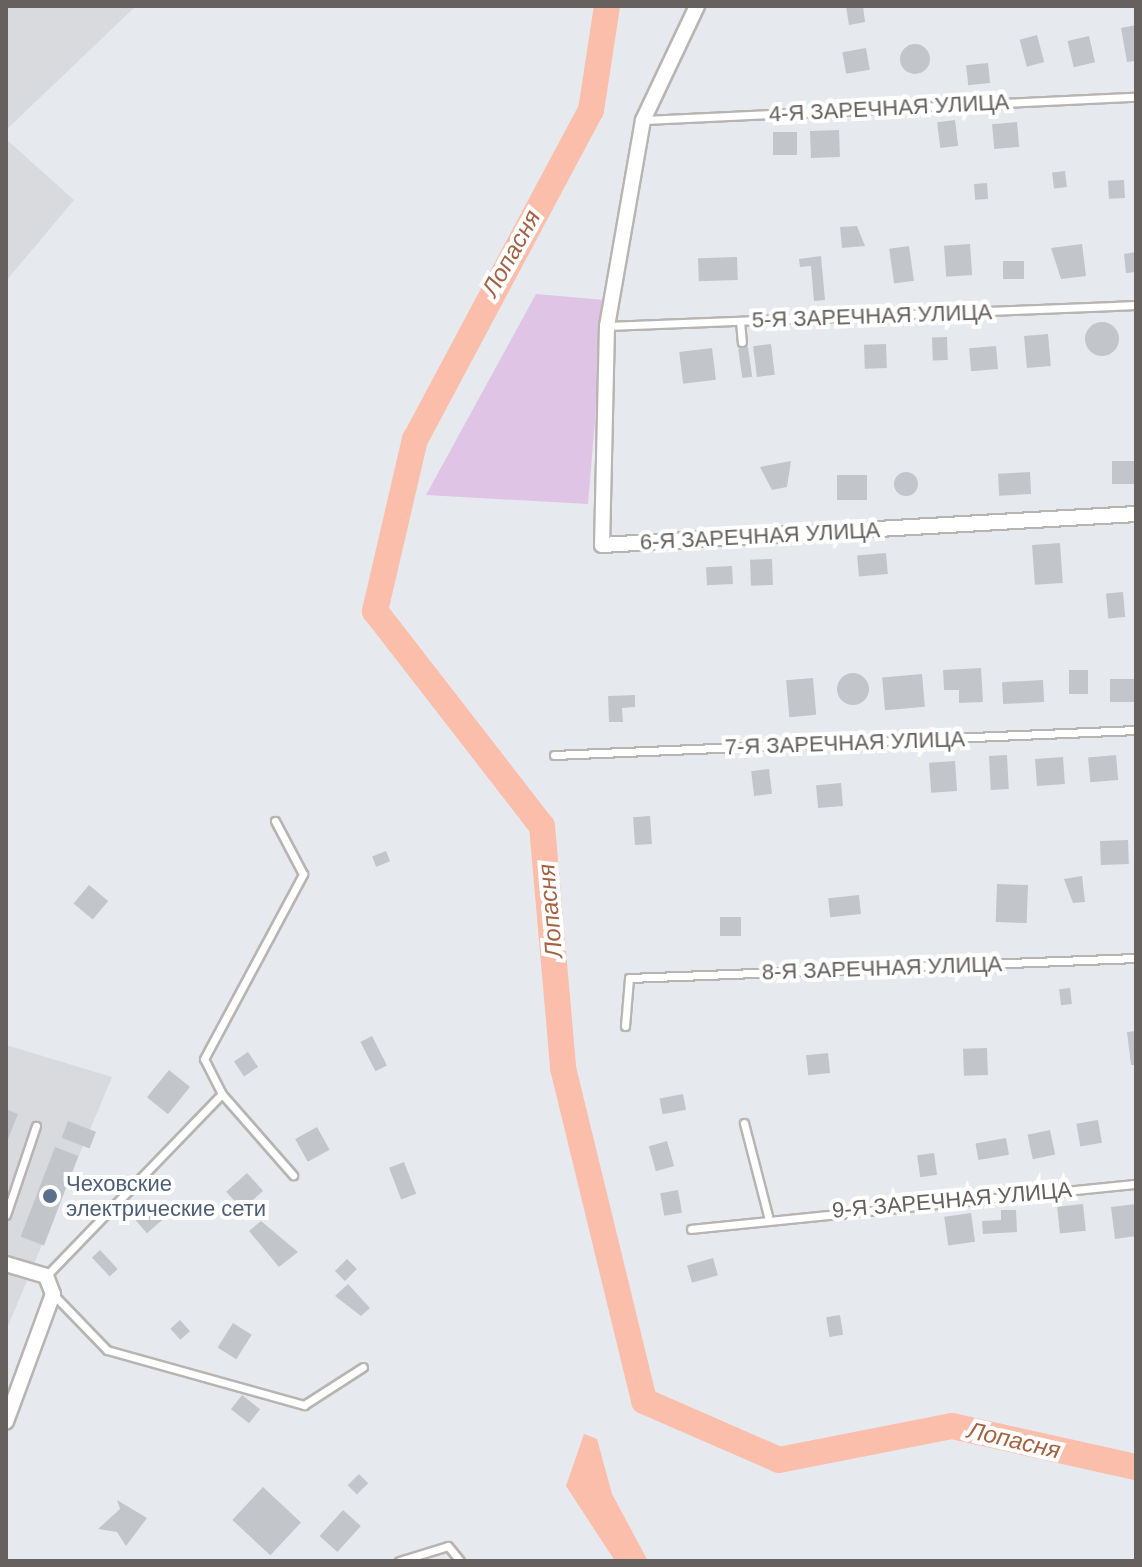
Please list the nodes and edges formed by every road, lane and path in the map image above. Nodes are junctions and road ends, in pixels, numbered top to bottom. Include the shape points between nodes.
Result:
1 (697, 6) edge
2 (1136, 97) edge
3 (643, 120) junction
4 (1136, 305) edge
5 (740, 321) junction
6 (607, 326) junction
7 (742, 342) dead end
8 (1136, 514) edge
9 (1136, 730) edge
10 (554, 755) dead end
11 (275, 821) dead end
12 (1136, 958) edge
13 (625, 1026) dead end
14 (222, 1094) junction
15 (744, 1123) dead end
16 (36, 1126) dead end
17 (293, 1175) dead end
18 (1136, 1184) edge
19 (6, 1215) edge
20 (768, 1216) junction
21 (691, 1229) dead end
22 (6, 1264) edge
23 (46, 1276) junction
24 (53, 1294) junction
25 (363, 1367) dead end
26 (6, 1422) edge
27 (399, 1561) edge
28 (460, 1561) edge

1 - 3 street
2 - 3 lane, 4-Я ЗАРЕЧНАЯ УЛИЦА
3 - 6 street
4 - 5 lane, 5-Я ЗАРЕЧНАЯ УЛИЦА
5 - 6 lane, 5-Я ЗАРЕЧНАЯ УЛИЦА
5 - 7 lane
6 - 8 street, 6-Я ЗАРЕЧНАЯ УЛИЦА via 602,545
9 - 10 lane, 7-Я ЗАРЕЧНАЯ УЛИЦА
11 - 14 lane via 303,874 204,1059
12 - 13 lane, 8-Я ЗАРЕЧНАЯ УЛИЦА via 629,978
14 - 17 lane
14 - 23 lane
15 - 20 lane
16 - 19 lane
18 - 20 lane, 9-Я ЗАРЕЧНАЯ УЛИЦА
20 - 21 lane, 9-Я ЗАРЕЧНАЯ УЛИЦА
22 - 23 street
23 - 24 street
24 - 25 lane via 107,1350 304,1405
24 - 26 street
27 - 28 lane via 448,1546

